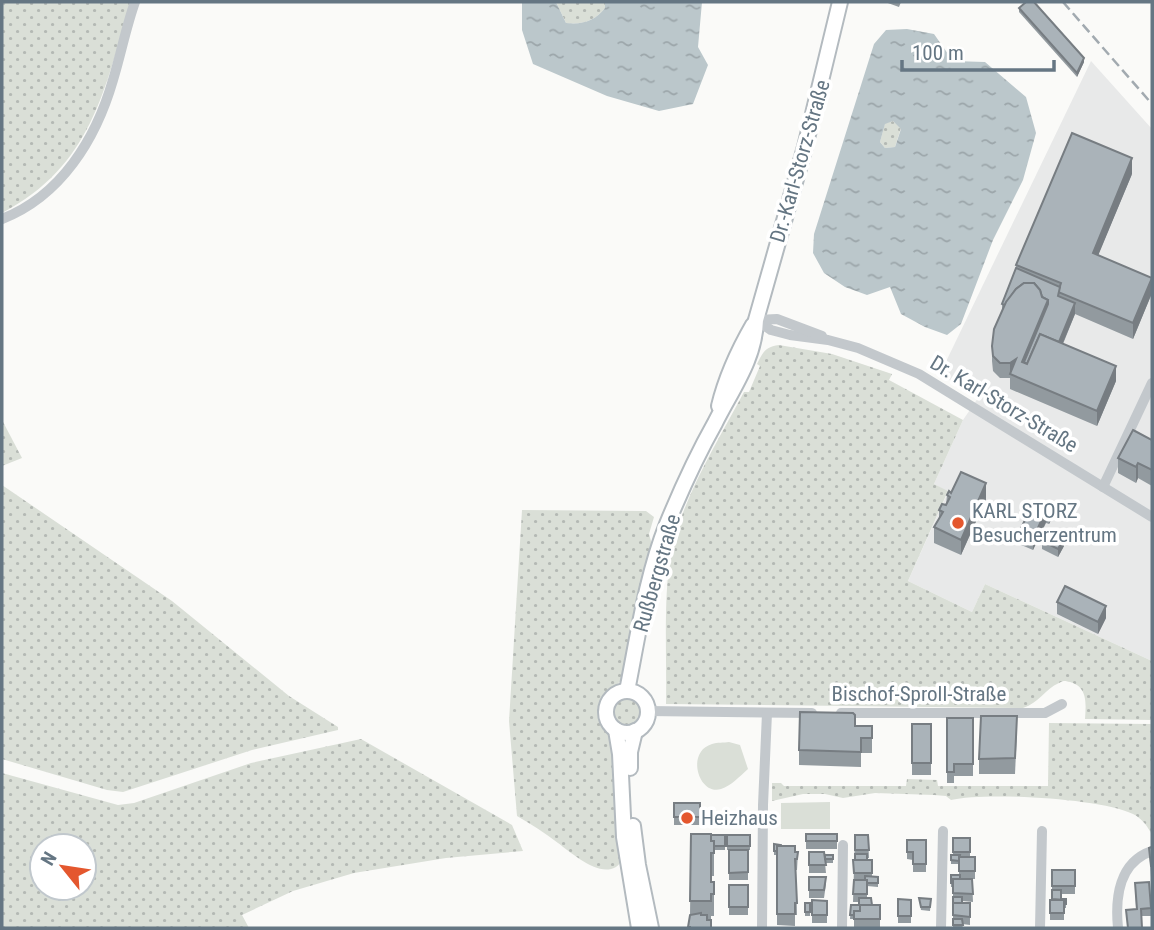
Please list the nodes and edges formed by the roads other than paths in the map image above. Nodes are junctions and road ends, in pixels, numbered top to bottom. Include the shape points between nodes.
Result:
1 (135, 2) edge
2 (840, 2) edge
3 (2, 219) edge
4 (756, 320) junction
5 (1152, 383) edge
6 (1103, 487) junction
7 (1152, 517) edge
8 (627, 691) junction
9 (1062, 704) dead end
10 (648, 711) junction
11 (768, 713) junction
12 (821, 713) edge
13 (835, 713) edge
14 (616, 730) junction
15 (635, 731) junction
16 (943, 831) dead end
17 (1042, 831) dead end
18 (843, 845) dead end
19 (1152, 851) edge
20 (639, 928) edge
21 (651, 928) edge
22 (762, 928) edge
23 (842, 928) edge
24 (941, 928) edge
25 (1040, 928) edge
26 (1118, 928) edge

1 - 3 street via 106,103 80,154 44,195
2 - 4 street, Dr.-Karl-Storz-Straße via 806,147
4 - 6 street, Dr. Karl-Storz-Straße via 771,330 858,348 919,374
4 - 8 street, Rußbergstraße via 750,356 666,527
5 - 6 street
6 - 7 street, Dr. Karl-Storz-Straße
8 - 10 street via 641,697
8 - 14 street via 608,703 608,721
9 - 13 street, Bischof-Sproll-Straße via 1045,713
10 - 11 street, Bischof-Sproll-Straße
10 - 15 street via 645,723
11 - 12 street, Bischof-Sproll-Straße
11 - 22 street
14 - 15 street
14 - 20 street via 624,837
15 - 21 street via 630,752 634,834
16 - 24 street
17 - 25 street
18 - 23 street
19 - 26 street via 1133,863 1118,889

